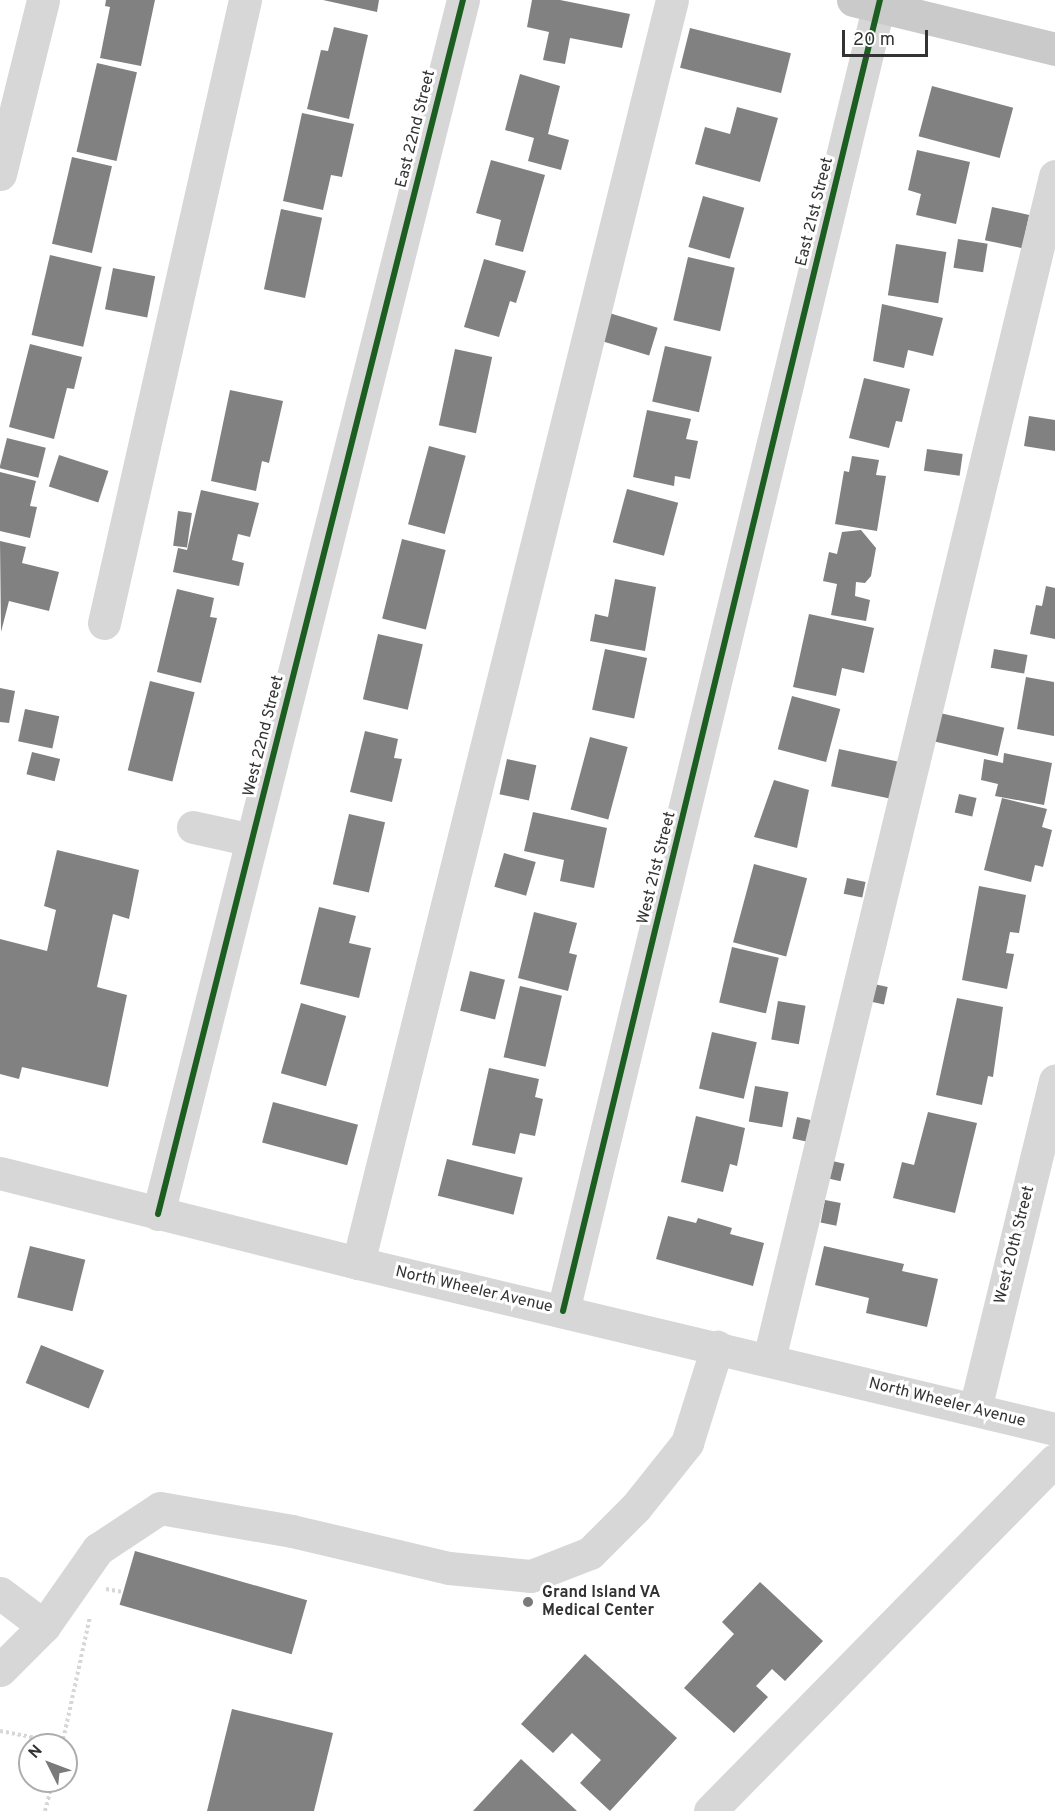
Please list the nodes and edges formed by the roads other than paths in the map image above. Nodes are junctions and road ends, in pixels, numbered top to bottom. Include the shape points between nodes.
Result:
1 (43, 0) edge
2 (245, 0) edge
3 (463, 0) edge
4 (672, 0) edge
5 (870, 2) edge
6 (1055, 49) edge
7 (0, 174) edge
8 (1055, 176) edge
9 (396, 265) joint
10 (776, 430) joint
11 (104, 623) dead end
12 (193, 827) dead end
13 (252, 840) junction
14 (1055, 1081) edge
15 (0, 1173) edge
16 (158, 1214) junction
17 (358, 1263) junction
18 (563, 1311) junction
19 (717, 1347) junction
20 (770, 1359) junction
21 (975, 1409) junction
22 (1055, 1429) edge
23 (1055, 1460) edge
24 (0, 1593) edge
25 (44, 1626) junction
26 (0, 1670) edge
27 (710, 1811) edge

1 - 7 street
2 - 11 street
3 - 9 street, East 22nd Street
4 - 17 street
5 - 6 main road
5 - 10 street, East 21st Street
8 - 20 street
9 - 13 street, West 22nd Street
10 - 18 street, West 21st Street
12 - 13 street
13 - 16 street, West 22nd Street
14 - 21 street, West 20th Street
15 - 16 street, North Wheeler Avenue
16 - 17 street, North Wheeler Avenue
17 - 18 street, North Wheeler Avenue
18 - 19 street, North Wheeler Avenue
19 - 20 street, North Wheeler Avenue
19 - 25 street via 687,1443 636,1507 590,1553 531,1576 449,1569 292,1531 160,1508 98,1549
20 - 21 street, North Wheeler Avenue
21 - 22 street, North Wheeler Avenue
23 - 27 street
24 - 25 street
25 - 26 street

